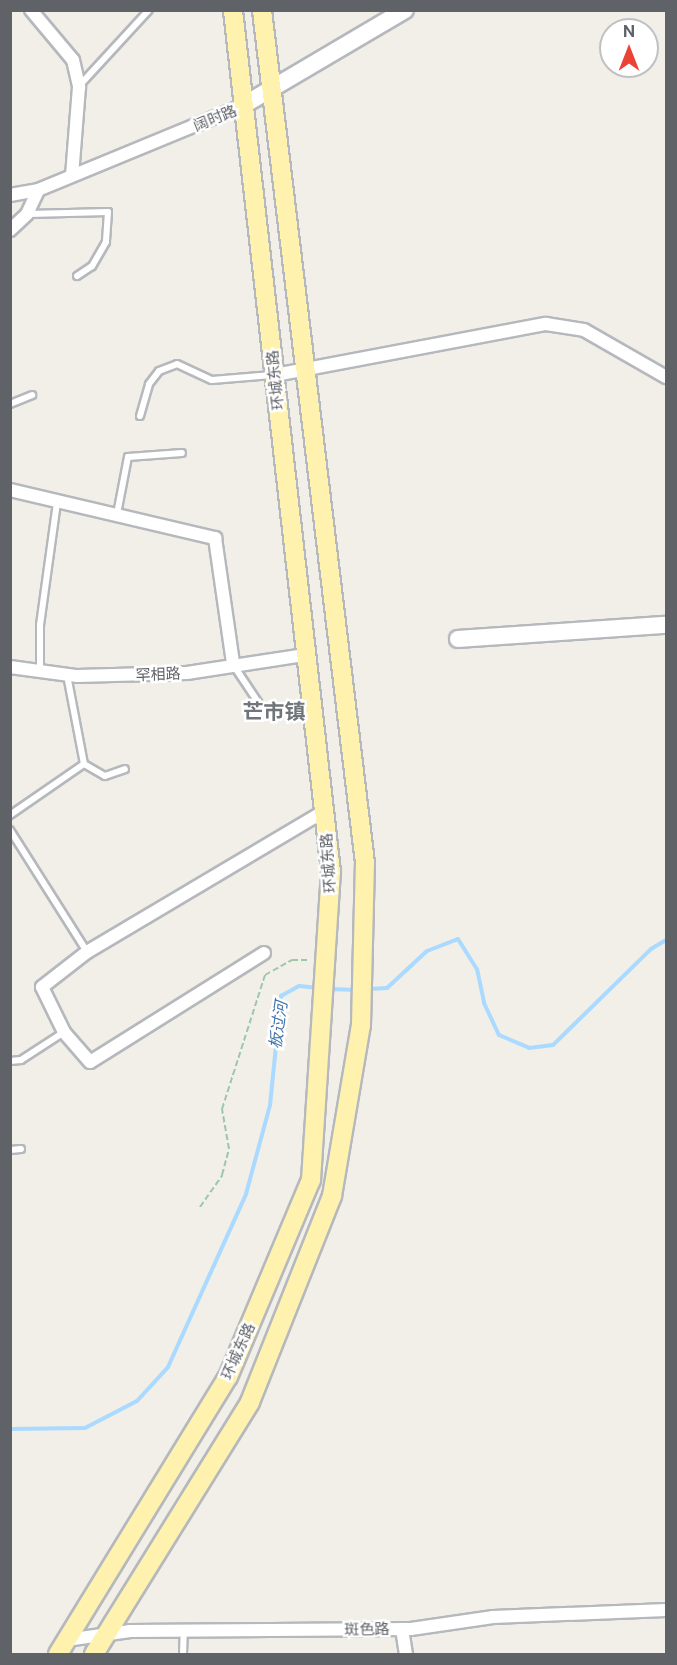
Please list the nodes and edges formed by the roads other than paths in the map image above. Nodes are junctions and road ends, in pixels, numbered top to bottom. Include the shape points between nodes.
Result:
1 (31, 10) edge
2 (149, 10) edge
3 (232, 10) edge
4 (262, 10) edge
5 (405, 10) edge
6 (271, 85) junction
7 (78, 87) junction
8 (242, 106) junction
9 (72, 176) junction
10 (38, 190) junction
11 (10, 195) edge
12 (27, 214) junction
13 (10, 230) edge
14 (77, 276) dead end
15 (308, 372) junction
16 (275, 375) junction
17 (666, 377) edge
18 (32, 395) dead end
19 (10, 404) edge
20 (140, 416) dead end
21 (182, 453) dead end
22 (10, 490) edge
23 (57, 501) junction
24 (117, 514) junction
25 (666, 625) edge
26 (459, 639) dead end
27 (304, 656) junction
28 (233, 663) junction
29 (10, 667) edge
30 (40, 671) junction
31 (67, 675) junction
32 (260, 705) dead end
33 (84, 764) junction
34 (125, 770) dead end
35 (323, 812) junction
36 (10, 815) edge
37 (10, 830) edge
38 (87, 952) junction
39 (264, 953) dead end
40 (64, 1032) junction
41 (10, 1061) edge
42 (21, 1149) dead end
43 (10, 1150) edge
44 (666, 1610) edge
45 (402, 1629) junction
46 (184, 1631) junction
47 (105, 1637) junction
48 (62, 1647) edge
49 (93, 1654) edge
50 (183, 1654) edge
51 (406, 1654) edge

1 - 7 street via 73,60
2 - 7 lane
3 - 8 main road, 环城东路
4 - 6 main road, 环城东路
5 - 6 street, 阔时路
6 - 8 street, 阔时路
6 - 15 main road, 环城东路
7 - 9 street
8 - 9 street, 阔时路
8 - 16 main road, 环城东路
9 - 10 street, 阔时路
10 - 11 street, 阔时路
10 - 12 street
12 - 13 street
12 - 14 lane via 108,212 106,242 92,266
15 - 16 street
15 - 17 street via 546,324 584,330
15 - 47 main road, 环城东路 via 364,864 361,1025 332,1196 250,1402
16 - 20 lane via 212,380 177,364 159,371 149,384
16 - 27 main road, 环城东路
18 - 19 lane
21 - 24 lane via 128,457
22 - 23 street
23 - 24 street
23 - 30 lane via 40,625
24 - 28 street via 215,538
25 - 26 street
27 - 28 street, 罕相路
27 - 35 main road, 环城东路
28 - 31 street, 罕相路 via 187,673
28 - 32 lane
29 - 30 street, 罕相路
30 - 31 street, 罕相路
31 - 33 lane
33 - 34 lane via 105,776
33 - 36 lane
35 - 38 street
35 - 48 main road, 环城东路 via 331,872 325,1024 311,1180 228,1377
37 - 38 lane
38 - 40 street via 42,987
39 - 40 street via 90,1062
40 - 41 lane
42 - 43 lane
44 - 45 street, 斑色路 via 493,1617
45 - 46 street, 斑色路
45 - 51 street
46 - 47 street, 斑色路
46 - 50 lane
47 - 48 street, 斑色路
47 - 49 main road, 环城东路

